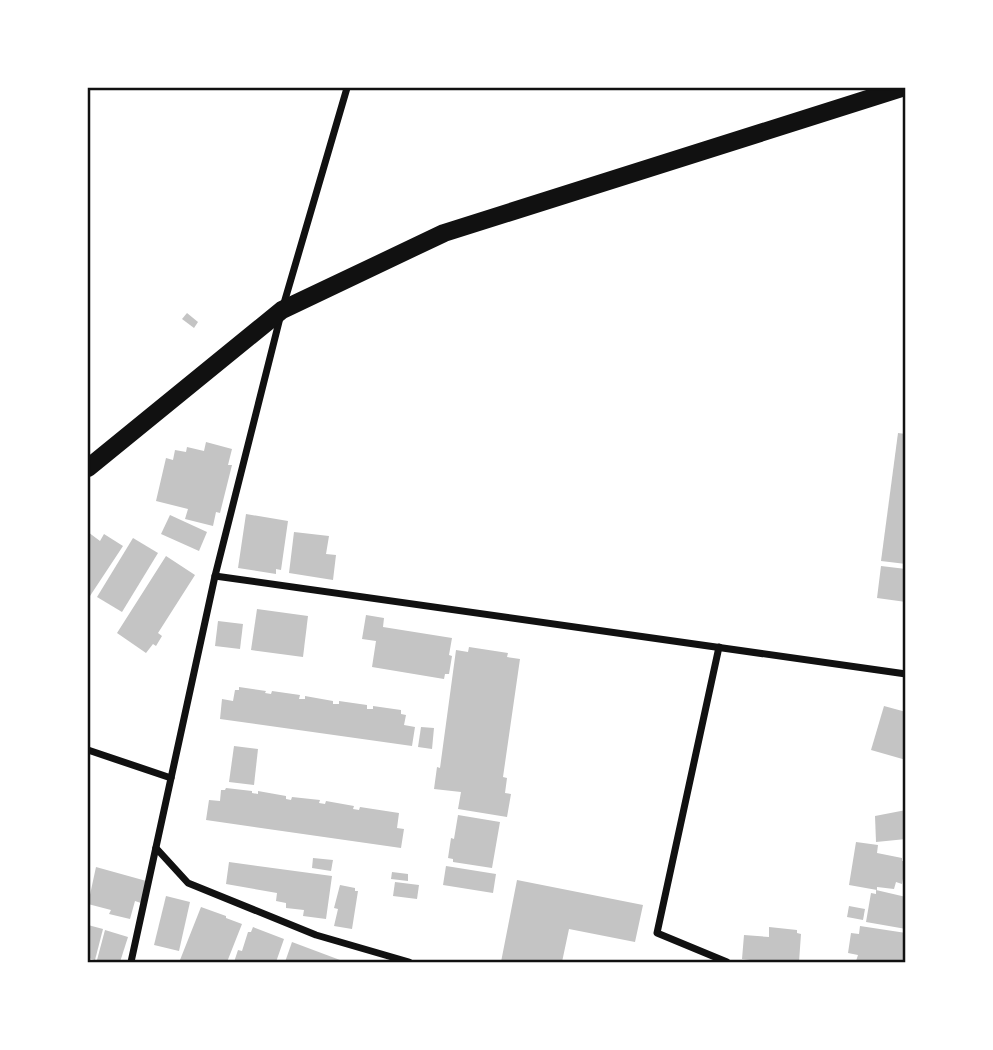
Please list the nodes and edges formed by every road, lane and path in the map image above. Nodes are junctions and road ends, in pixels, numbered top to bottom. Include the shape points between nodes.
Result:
1 (347, 88) edge
2 (902, 88) edge
3 (282, 310) junction
4 (88, 468) edge
5 (215, 576) junction
6 (719, 648) junction
7 (905, 674) edge
8 (88, 750) edge
9 (171, 778) junction
10 (156, 848) junction
11 (131, 962) edge
12 (410, 962) edge
13 (727, 962) edge

1 - 3 street
2 - 3 main road via 444,233
3 - 4 main road
3 - 5 street
5 - 6 street
5 - 9 street
6 - 7 street
6 - 13 street via 657,933
8 - 9 street
9 - 10 street
10 - 11 street
10 - 12 street via 188,883 316,935

